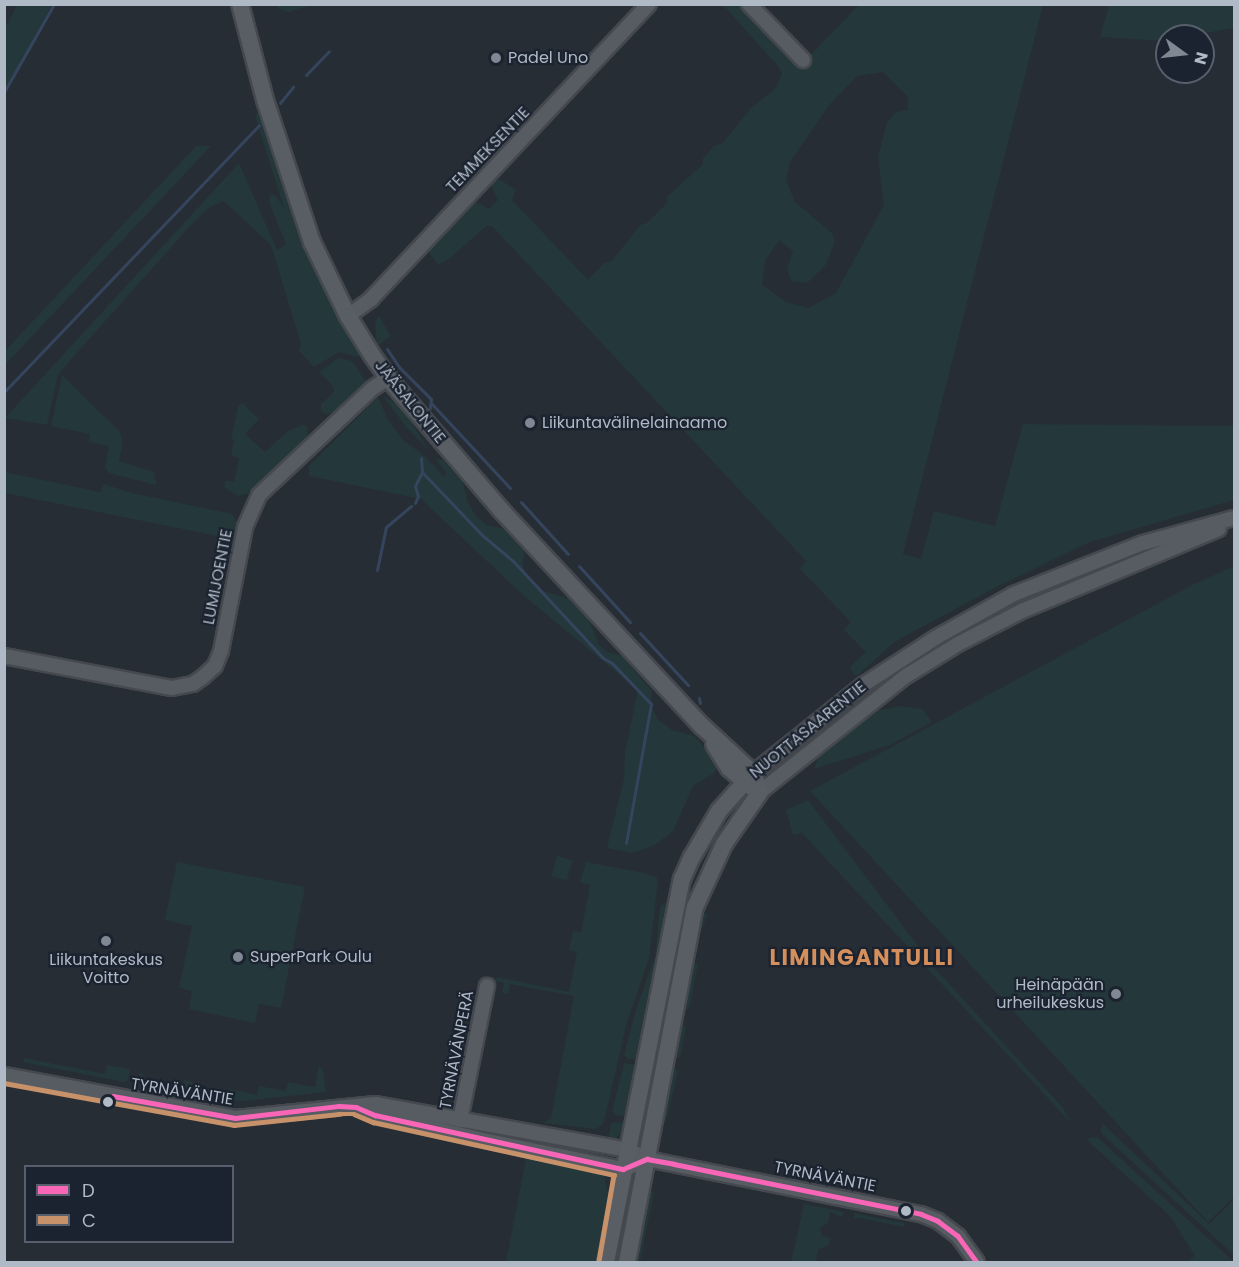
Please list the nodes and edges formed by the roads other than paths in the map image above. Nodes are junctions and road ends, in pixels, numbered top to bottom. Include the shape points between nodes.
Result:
1 (240, 4) edge
2 (649, 4) edge
3 (749, 4) edge
4 (802, 60) dead end
5 (348, 316) junction
6 (388, 378) junction
7 (1234, 521) edge
8 (4, 656) edge
9 (749, 778) junction
10 (760, 792) junction
11 (487, 986) dead end
12 (4, 1075) edge
13 (356, 1107) junction
14 (460, 1120) junction
15 (628, 1150) junction
16 (647, 1159) junction
17 (623, 1169) junction
18 (606, 1263) edge
19 (627, 1263) edge
20 (977, 1263) edge

1 - 5 main road, JÄÄSALONTIE via 265,100 312,242
2 - 5 street, TEMMEKSENTIE via 370,299
3 - 4 street
5 - 6 main road, JÄÄSALONTIE
6 - 8 street, LUMIJOENTIE via 259,495 245,526 221,651 215,666 203,677 193,684 172,688
6 - 9 main road, JÄÄSALONTIE via 501,510
7 - 9 street, NUOTTASAARENTIE via 1143,543 1014,594 879,674
7 - 10 street, NUOTTASAARENTIE via 1024,610 958,644 906,676
9 - 10 main road, JÄÄSALONTIE
9 - 15 main road, NUOTTASAARENTIE via 719,811 682,879
10 - 16 main road, NUOTTASAARENTIE via 724,844 695,907
11 - 14 street, TYRNÄVÄNPERÄ
12 - 13 street, TYRNÄVÄNTIE via 235,1118
13 - 14 street, TYRNÄVÄNTIE via 375,1104
13 - 17 street, TYRNÄVÄNTIE via 375,1115
14 - 15 street, TYRNÄVÄNTIE
15 - 16 street, TYRNÄVÄNTIE
15 - 17 main road, NUOTTASAARENTIE
16 - 17 street
16 - 19 main road, NUOTTASAARENTIE
16 - 20 street, TYRNÄVÄNTIE via 921,1214 958,1236
17 - 18 main road, NUOTTASAARENTIE

